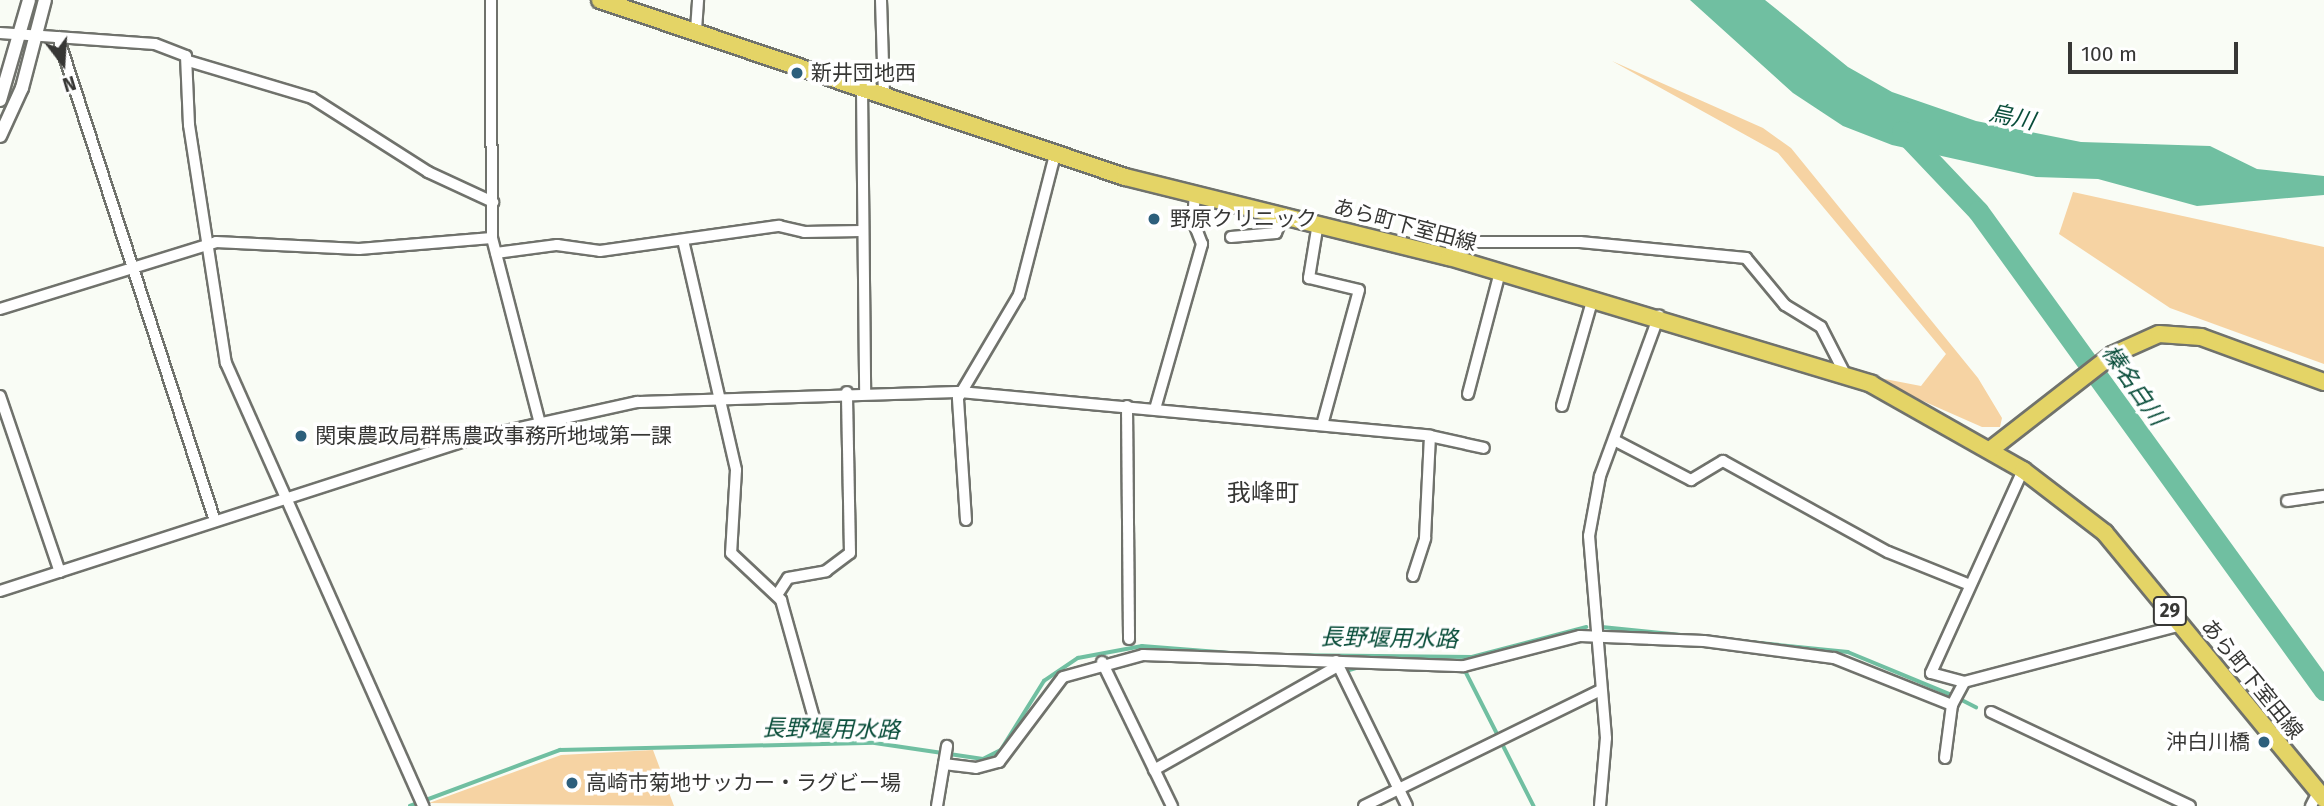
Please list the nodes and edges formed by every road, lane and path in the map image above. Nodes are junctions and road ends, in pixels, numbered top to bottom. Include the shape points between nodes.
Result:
1 (29, 0) edge
2 (46, 0) edge
3 (491, 0) edge
4 (600, 0) edge
5 (698, 0) edge
6 (881, 0) edge
7 (696, 30) junction
8 (0, 33) edge
9 (22, 34) junction
10 (38, 35) junction
11 (58, 37) junction
12 (188, 61) junction
13 (862, 88) junction
14 (884, 94) junction
15 (0, 100) edge
16 (0, 136) edge
17 (1055, 155) junction
18 (1195, 195) junction
19 (493, 202) junction
20 (1283, 216) junction
21 (1318, 223) junction
22 (861, 231) junction
23 (1231, 237) dead end
24 (492, 238) junction
25 (683, 240) junction
26 (208, 244) junction
27 (496, 253) junction
28 (1449, 257) junction
29 (132, 268) junction
30 (1500, 272) junction
31 (1593, 298) junction
32 (0, 309) edge
33 (1659, 316) junction
34 (1845, 374) junction
35 (2324, 382) edge
36 (864, 391) junction
37 (848, 392) junction
38 (960, 392) junction
39 (719, 394) junction
40 (1468, 394) dead end
41 (0, 396) edge
42 (1127, 406) junction
43 (1562, 406) dead end
44 (1155, 409) junction
45 (539, 420) junction
46 (1322, 425) junction
47 (1430, 436) junction
48 (1614, 440) junction
49 (1484, 448) dead end
50 (1990, 450) junction
51 (2023, 470) junction
52 (2324, 496) edge
53 (285, 499) junction
54 (2287, 501) dead end
55 (966, 520) dead end
56 (215, 521) junction
57 (60, 572) junction
58 (1413, 576) dead end
59 (1970, 585) junction
60 (0, 592) edge
61 (777, 595) junction
62 (2181, 625) junction
63 (1594, 636) junction
64 (1129, 639) dead end
65 (1102, 662) junction
66 (1336, 664) junction
67 (1964, 682) junction
68 (1599, 691) junction
69 (1952, 705) junction
70 (1990, 712) dead end
71 (814, 718) dead end
72 (1945, 758) dead end
73 (1154, 770) junction
74 (1398, 789) junction
75 (2170, 796) junction
76 (2318, 799) edge
77 (421, 801) edge
78 (937, 806) edge
79 (1172, 806) edge
80 (1364, 806) edge
81 (1407, 806) edge
82 (1600, 806) edge
83 (2164, 806) edge
84 (2190, 806) edge

1 - 9 street
2 - 10 street
3 - 19 street
4 - 7 main road, あら町下室田線 / 29
5 - 7 street
6 - 14 street
7 - 13 main road, あら町下室田線 / 29
8 - 9 street
9 - 10 street
9 - 15 street
10 - 11 street
10 - 16 street
11 - 12 street via 155,44
11 - 29 street
12 - 19 street via 312,98 428,172
12 - 26 street via 189,125
13 - 14 main road, あら町下室田線 / 29
13 - 22 street
14 - 17 main road, あら町下室田線 / 29
17 - 18 main road, あら町下室田線 / 29
17 - 38 street via 1018,295
18 - 20 main road, あら町下室田線 / 29
18 - 44 street via 1193,222 1202,244
19 - 24 street
20 - 21 main road, あら町下室田線 / 29
20 - 23 street via 1276,233
21 - 28 main road, あら町下室田線 / 29
21 - 46 street via 1309,278 1359,290
22 - 25 street via 804,233 779,226
22 - 36 street
24 - 26 street via 359,249
24 - 27 street
25 - 27 street via 600,251 556,245
25 - 39 street
26 - 29 street
26 - 53 street via 222,350
27 - 45 street
28 - 30 main road, あら町下室田線 / 29
28 - 34 street via 1456,243 1580,242 1746,258 1785,305 1821,327
29 - 32 street
29 - 56 street
30 - 31 main road, あら町下室田線 / 29
30 - 40 street
31 - 33 main road, あら町下室田線 / 29
31 - 43 street
33 - 34 main road, あら町下室田線 / 29
33 - 48 street
34 - 50 main road, あら町下室田線 / 29
35 - 50 main road via 2201,337 2159,334 2137,341
36 - 37 street
36 - 38 street
37 - 39 street
37 - 61 street via 850,553 826,570 788,578
38 - 42 street
38 - 55 street
39 - 45 street
39 - 61 street via 736,470 731,553
41 - 57 street
42 - 44 street
42 - 64 street
44 - 46 street
45 - 53 street
46 - 47 street
47 - 49 street
47 - 58 street via 1425,538
48 - 59 street via 1696,481 1723,461 1888,552
48 - 63 street via 1589,536
50 - 51 main road, あら町下室田線 / 29
51 - 59 street
51 - 62 main road, あら町下室田線 / 29 via 2105,533
52 - 54 street
53 - 56 street
53 - 77 street
56 - 57 street
57 - 60 street
59 - 67 street via 1931,673
61 - 71 street
62 - 67 street
62 - 76 main road, あら町下室田線 / 29
63 - 66 street via 1553,640 1464,666
63 - 68 street
63 - 69 street via 1819,654
65 - 66 street via 1155,654 1249,663
65 - 73 street
65 - 78 street via 1055,685 999,762 976,768 945,755
66 - 73 street
66 - 74 street
67 - 69 street
68 - 74 street
68 - 82 street via 1606,738
69 - 72 street
70 - 75 street
73 - 79 street
74 - 80 street
74 - 81 street
75 - 83 street
75 - 84 street

